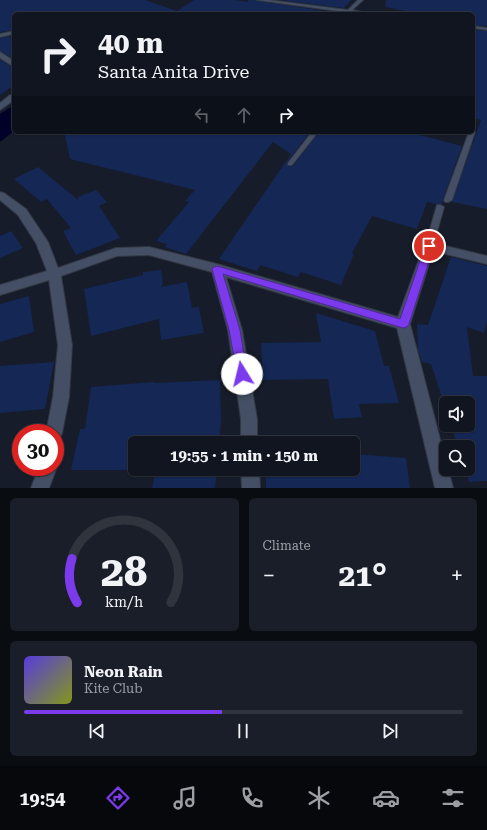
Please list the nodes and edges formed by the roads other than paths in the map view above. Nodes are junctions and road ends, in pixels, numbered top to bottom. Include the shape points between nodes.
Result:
1 (259, 0) edge
2 (361, 0) edge
3 (272, 1) edge
4 (342, 12) edge
5 (349, 12) edge
6 (475, 28) edge
7 (487, 29) edge
8 (12, 33) edge
9 (0, 36) edge
10 (0, 54) edge
11 (12, 63) edge
12 (12, 98) edge
13 (0, 107) edge
14 (313, 134) edge
15 (472, 134) edge
16 (290, 164) dead end
17 (0, 195) edge
18 (448, 200) dead end
19 (440, 207) dead end
20 (429, 246) junction
21 (487, 260) edge
22 (217, 269) junction
23 (54, 274) junction
24 (0, 290) edge
25 (403, 324) junction
26 (56, 424) edge
27 (250, 436) edge
28 (45, 476) edge
29 (250, 476) edge
30 (40, 488) edge
31 (251, 488) edge
32 (444, 488) edge

1 - 3 lane
2 - 5 lane
3 - 4 lane
6 - 7 lane
8 - 9 lane
10 - 11 street
12 - 13 street
14 - 16 lane
15 - 18 lane
17 - 23 street via 22,212 42,242
19 - 20 lane
20 - 21 street
20 - 25 street
22 - 23 street via 149,251 116,252
22 - 25 street
22 - 27 street via 235,330
23 - 24 street
23 - 26 street via 66,345
25 - 32 street
28 - 30 street
29 - 31 street

